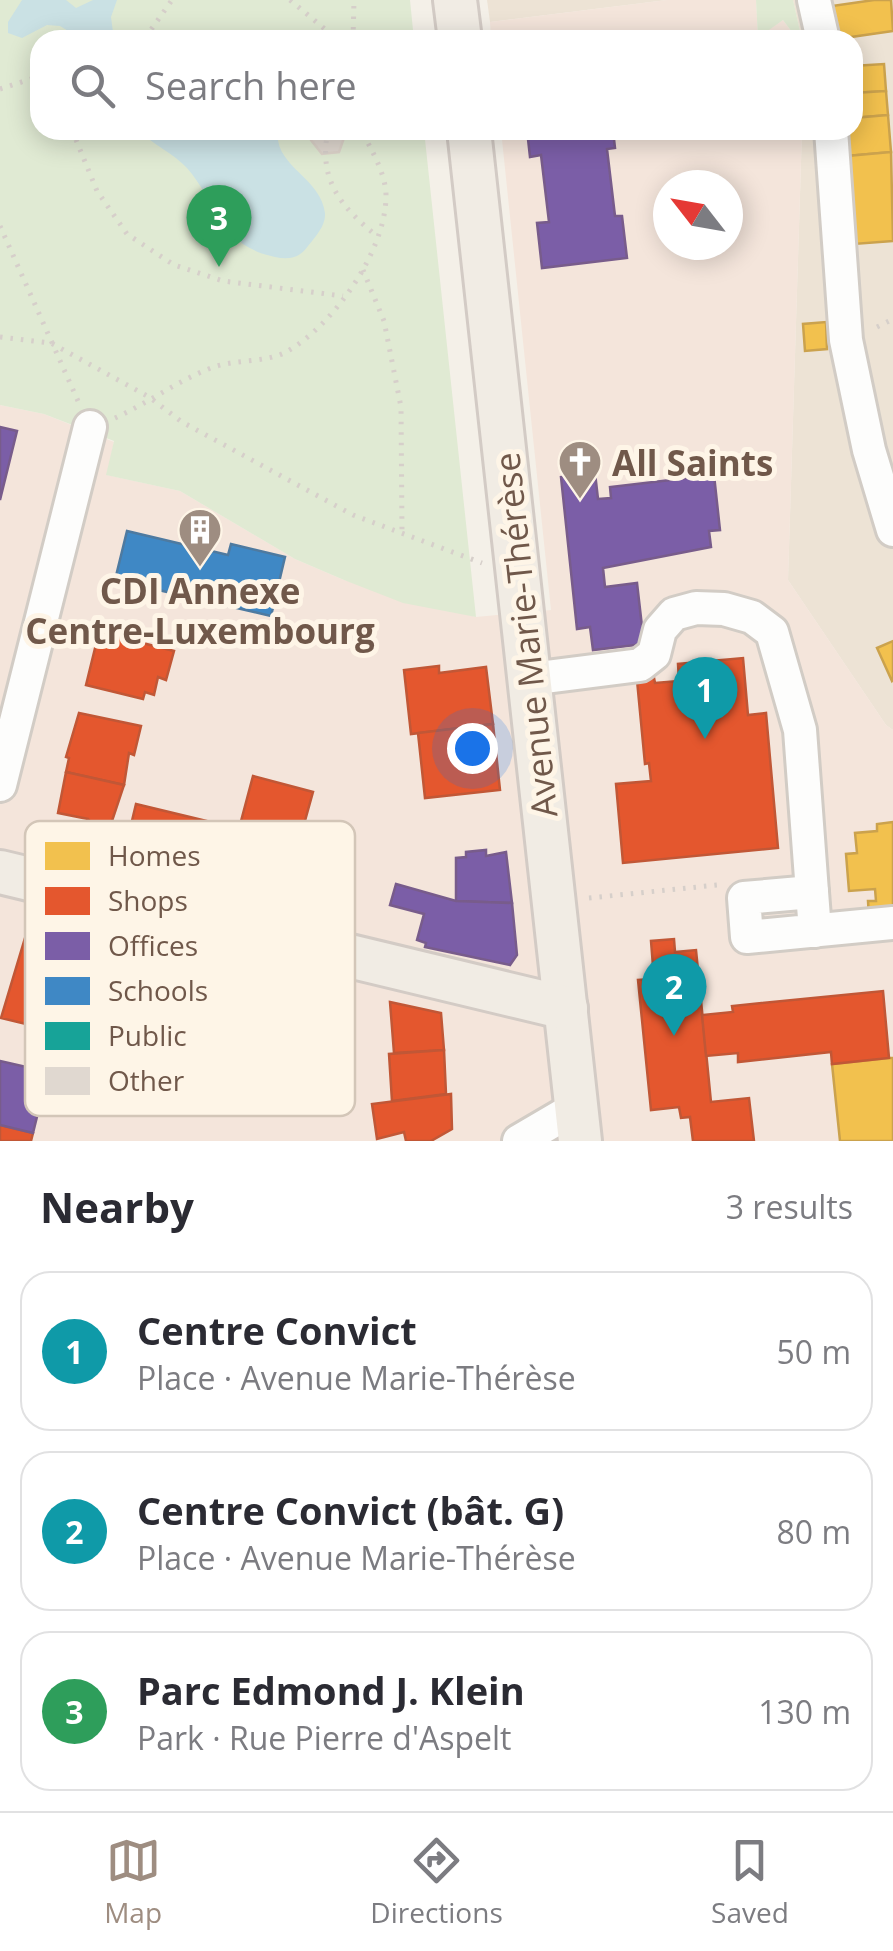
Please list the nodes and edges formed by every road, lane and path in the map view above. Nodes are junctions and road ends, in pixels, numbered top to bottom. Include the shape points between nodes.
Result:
1 (172, 0) edge
2 (290, 0) edge
3 (354, 0) edge
4 (455, 0) edge
5 (814, 0) edge
6 (151, 30) edge
7 (326, 30) edge
8 (353, 30) edge
9 (459, 30) edge
10 (822, 30) edge
11 (30, 79) edge
12 (0, 89) edge
13 (76, 140) edge
14 (326, 140) edge
15 (366, 140) edge
16 (471, 140) edge
17 (833, 140) edge
18 (0, 226) edge
19 (378, 237) junction
20 (363, 270) junction
21 (343, 296) junction
22 (0, 337) edge
23 (50, 343) junction
24 (150, 397) junction
25 (90, 428) junction
26 (893, 530) edge
27 (402, 533) junction
28 (477, 561) dead end
29 (530, 679) junction
30 (0, 785) edge
31 (0, 872) edge
32 (25, 878) edge
33 (727, 884) dead end
34 (812, 892) junction
35 (586, 898) dead end
36 (893, 923) edge
37 (815, 931) junction
38 (355, 957) edge
39 (566, 1008) junction
40 (578, 1124) edge
41 (519, 1141) edge

1 - 6 path
2 - 7 path
3 - 8 path
4 - 9 main road
5 - 10 street
11 - 12 path
13 - 21 path via 97,191 127,234 174,265 223,281
14 - 19 path via 323,154 336,196
15 - 19 path via 386,194
16 - 29 main road, Avenue Marie-Thérèse
17 - 26 street via 846,340
18 - 23 path
19 - 20 path
20 - 21 path
20 - 27 path via 384,322 401,407
21 - 24 path via 317,329 283,354 214,366
22 - 23 path
23 - 24 path
23 - 25 path
24 - 25 path
24 - 27 path via 182,422 336,506
25 - 30 street
27 - 28 path
29 - 34 street via 640,665 654,654 660,630 674,614 696,608 752,617 772,632 800,730
29 - 39 main road, Avenue Marie-Thérèse
31 - 32 main road
33 - 35 path
34 - 37 street
34 - 37 street via 744,898 747,937
36 - 37 street
38 - 39 main road
39 - 40 main road, Avenue Marie-Thérèse
40 - 41 street

